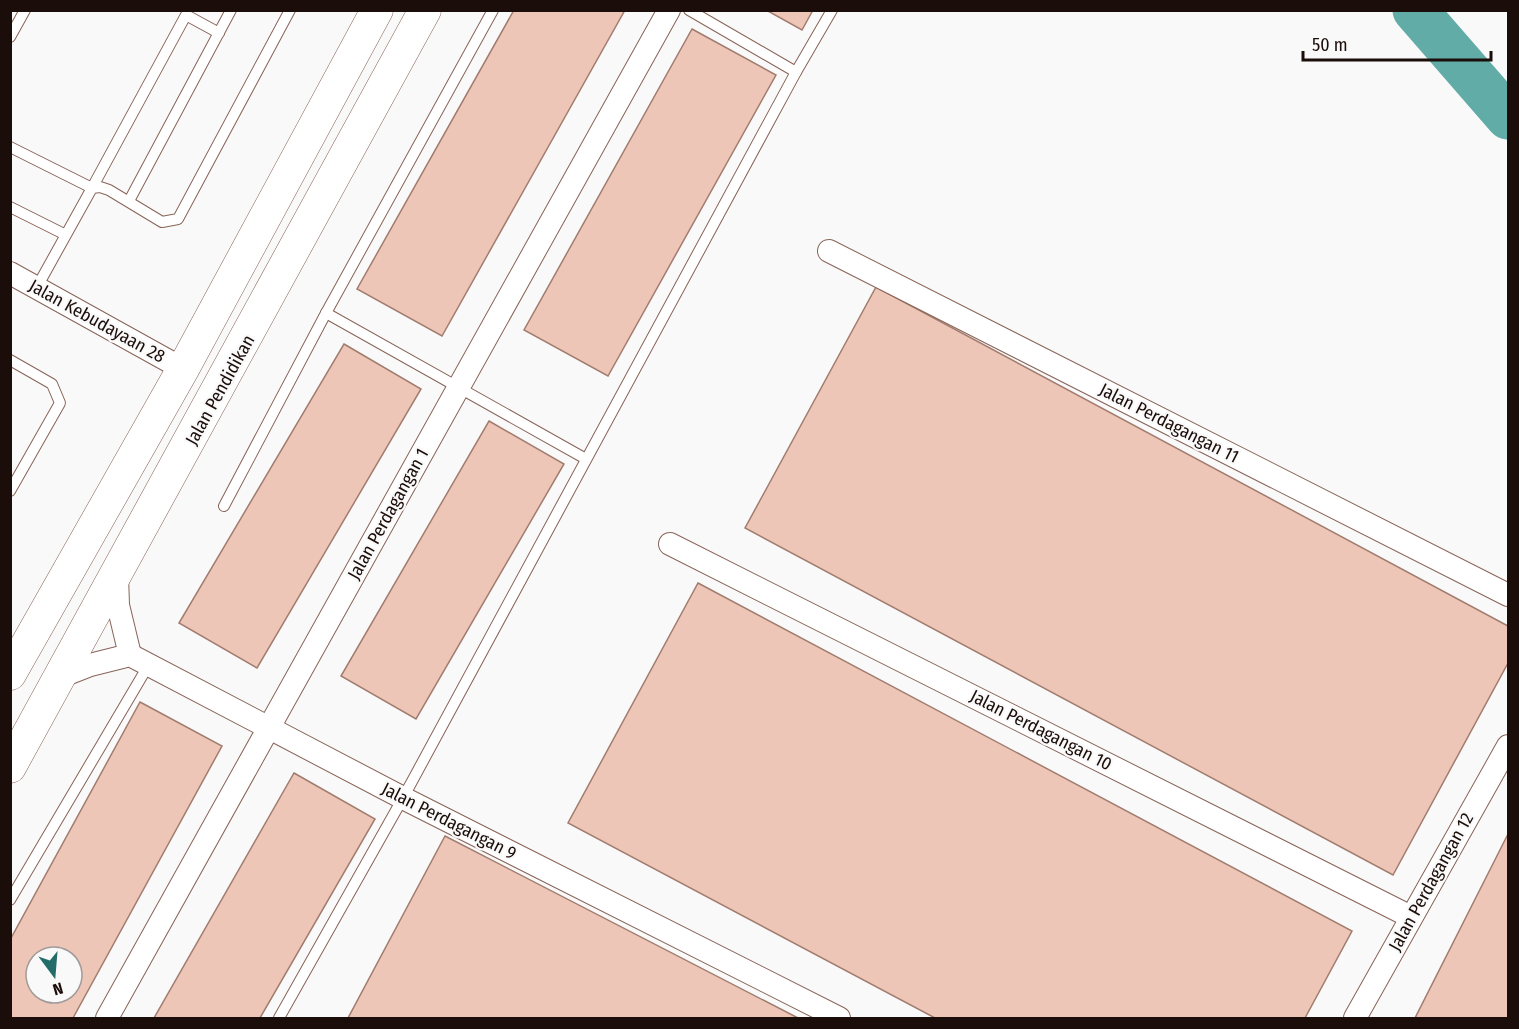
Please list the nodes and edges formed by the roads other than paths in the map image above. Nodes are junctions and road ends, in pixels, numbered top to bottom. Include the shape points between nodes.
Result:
1 (25, 10) edge
2 (231, 10) edge
3 (290, 10) edge
4 (377, 10) edge
5 (425, 10) edge
6 (493, 10) edge
7 (669, 10) edge
8 (689, 10) edge
9 (832, 10) edge
10 (219, 33) junction
11 (10, 36) edge
12 (796, 72) junction
13 (10, 147) edge
14 (92, 188) junction
15 (129, 201) junction
16 (10, 207) edge
17 (64, 234) junction
18 (830, 251) dead end
19 (10, 273) edge
20 (37, 287) junction
21 (326, 313) junction
22 (10, 360) edge
23 (183, 369) junction
24 (459, 387) junction
25 (586, 459) junction
26 (10, 491) edge
27 (224, 506) dead end
28 (670, 544) dead end
29 (117, 576) junction
30 (1509, 595) edge
31 (139, 661) junction
32 (10, 674) edge
33 (57, 678) junction
34 (270, 726) junction
35 (1509, 746) edge
36 (10, 767) edge
37 (403, 798) junction
38 (10, 900) edge
39 (1411, 917) junction
40 (107, 1018) edge
41 (279, 1018) edge
42 (839, 1018) edge
43 (1355, 1018) edge

1 - 11 lane
2 - 10 lane
3 - 15 lane via 178,219 162,222
4 - 23 main road
5 - 29 main road, Jalan Pendidikan
6 - 21 lane
7 - 24 street, Jalan Perdagangan 1
8 - 12 lane
9 - 12 lane
10 - 14 lane via 186,15
10 - 15 lane
12 - 25 lane
13 - 14 lane
14 - 15 lane via 109,190
14 - 17 lane
16 - 17 lane
17 - 20 lane
18 - 30 street, Jalan Perdagangan 11
19 - 20 street, Jalan Kebudayaan 28
20 - 23 street, Jalan Kebudayaan 28
21 - 24 lane
21 - 27 lane
22 - 26 lane via 52,384 60,403
23 - 32 main road
24 - 25 lane
24 - 34 street, Jalan Perdagangan 1
25 - 37 lane
28 - 39 street, Jalan Perdagangan 10
29 - 31 street via 118,604
29 - 33 main road, Jalan Pendidikan
31 - 33 street via 90,665
31 - 34 street, Jalan Perdagangan 9
31 - 38 lane
33 - 36 main road, Jalan Pendidikan
34 - 37 street, Jalan Perdagangan 9
34 - 40 street, Jalan Perdagangan 1
35 - 39 street, Jalan Perdagangan 12
37 - 41 lane
37 - 42 street, Jalan Perdagangan 9
39 - 43 street, Jalan Perdagangan 12

